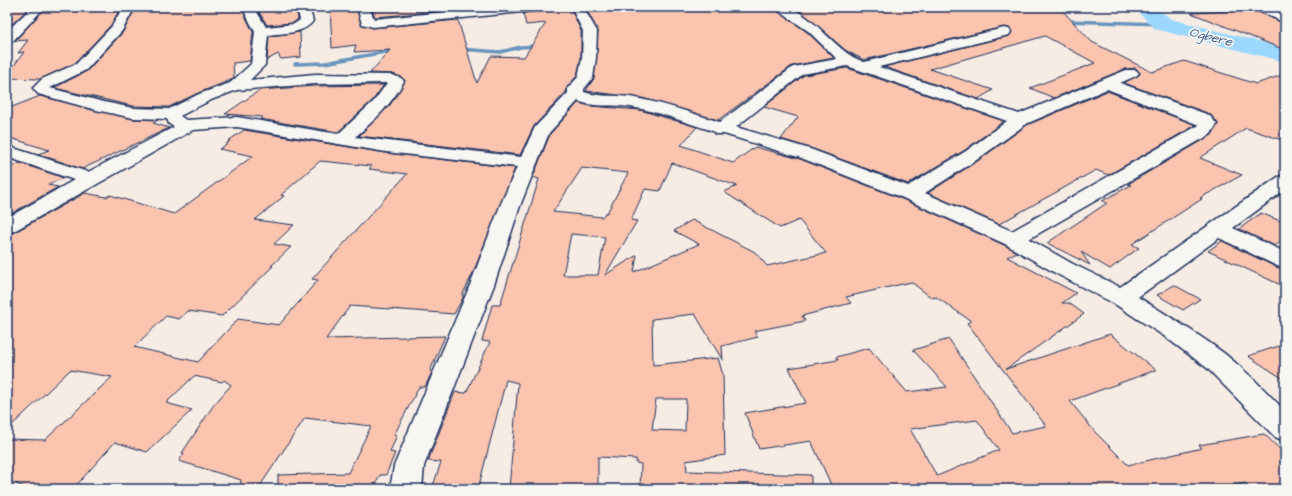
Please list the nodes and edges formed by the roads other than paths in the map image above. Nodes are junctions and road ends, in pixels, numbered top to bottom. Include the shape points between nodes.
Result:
1 (39, 7) edge
2 (128, 7) edge
3 (248, 7) edge
4 (303, 7) edge
5 (363, 7) edge
6 (532, 7) edge
7 (577, 7) edge
8 (782, 7) edge
9 (1261, 7) edge
10 (1285, 20) edge
11 (262, 32) junction
12 (1004, 32) dead end
13 (7, 39) edge
14 (848, 61) junction
15 (864, 66) junction
16 (1131, 73) dead end
17 (1106, 83) junction
18 (235, 86) junction
19 (576, 94) junction
20 (178, 120) junction
21 (1020, 120) junction
22 (721, 130) junction
23 (343, 138) junction
24 (7, 151) edge
25 (527, 163) junction
26 (90, 179) junction
27 (1285, 181) edge
28 (910, 194) junction
29 (7, 227) edge
30 (1218, 229) junction
31 (1013, 239) junction
32 (1285, 261) edge
33 (1121, 297) junction
34 (1285, 429) edge
35 (406, 489) edge

1 - 13 street
2 - 20 street via 117,28 81,67 47,82 42,88 44,91 102,107
3 - 11 street
4 - 11 street via 307,21 298,26
5 - 6 street via 367,21 373,23
7 - 19 street via 590,31 585,78 576,88
8 - 14 street via 813,28
9 - 10 street
11 - 18 street via 258,65
12 - 15 street
14 - 15 street
14 - 22 street via 798,70
15 - 21 street
16 - 17 street
17 - 21 street
17 - 31 street via 1203,120 1208,124 1206,130
18 - 20 street via 205,97
18 - 23 street via 316,79 387,78 396,81 368,116
19 - 22 street via 588,99 630,102 652,107
19 - 25 street via 541,131
20 - 23 street via 236,122
20 - 26 street via 186,127
21 - 28 street via 972,155
22 - 28 street via 808,154
23 - 25 street via 386,147
24 - 26 street
25 - 35 street via 482,285 409,466
26 - 29 street
27 - 30 street
28 - 31 street
30 - 32 street
30 - 33 street
31 - 33 street
33 - 34 street via 1216,361

